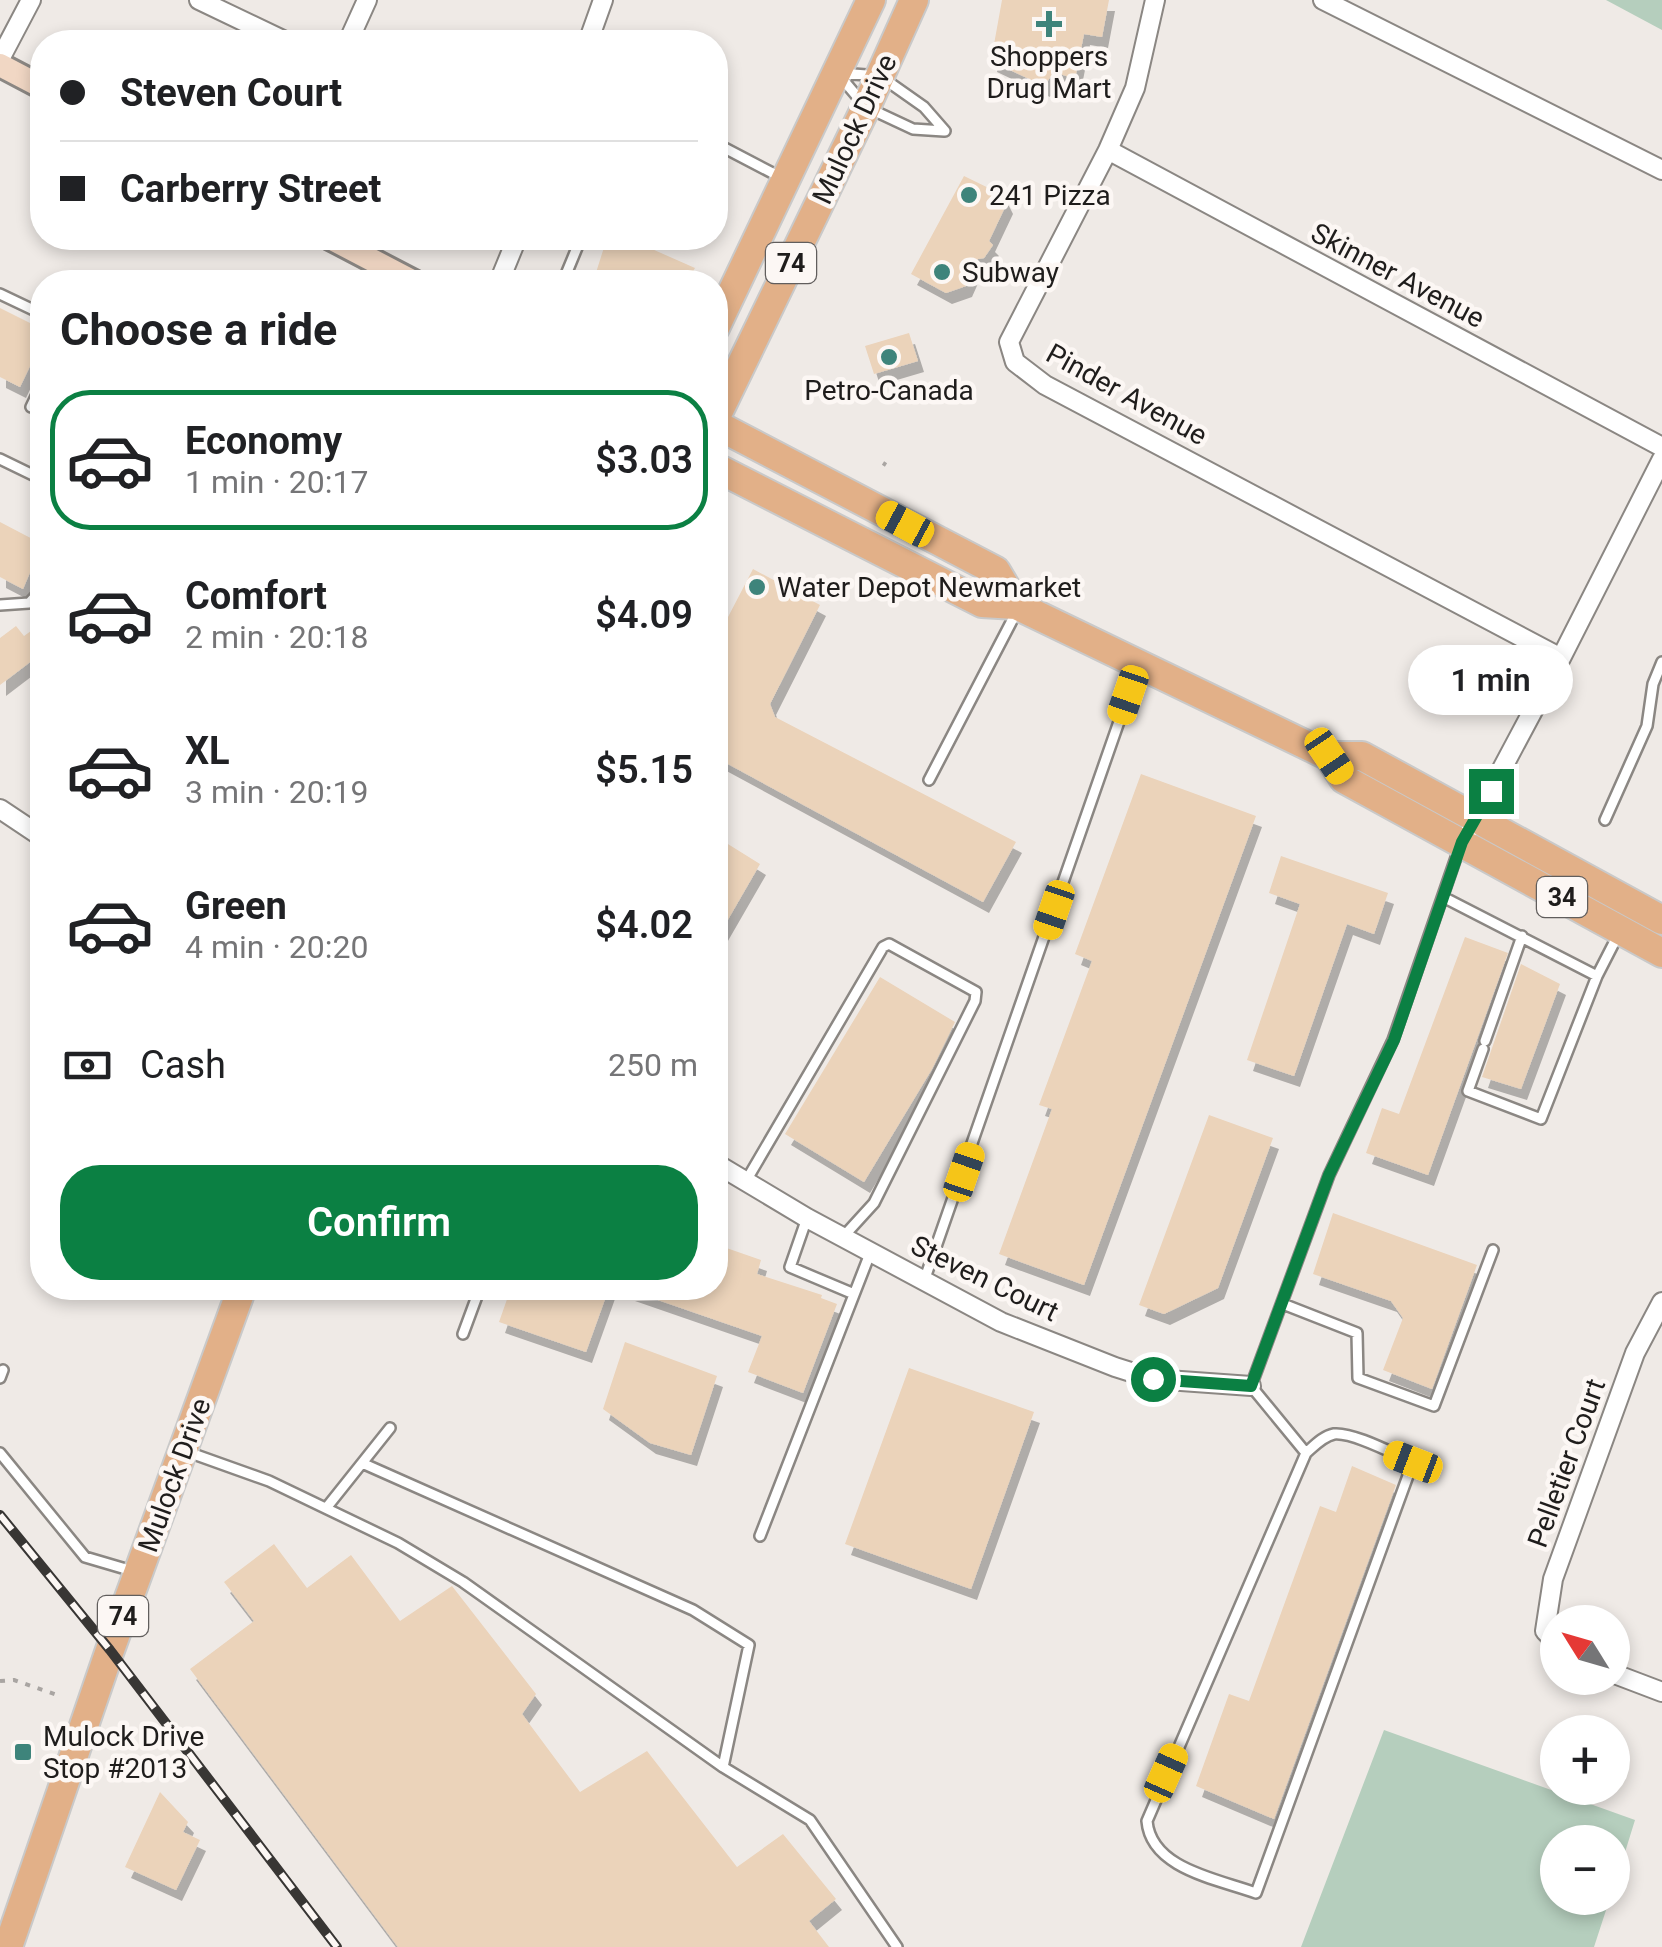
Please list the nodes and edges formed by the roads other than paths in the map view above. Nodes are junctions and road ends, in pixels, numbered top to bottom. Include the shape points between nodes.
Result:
1 (31, 0) edge
2 (199, 0) edge
3 (368, 0) edge
4 (603, 0) edge
5 (871, 0) edge
6 (914, 0) edge
7 (1154, 0) edge
8 (1323, 0) edge
9 (1354, 6) edge
10 (262, 30) edge
11 (354, 30) edge
12 (592, 30) edge
13 (0, 62) edge
14 (838, 73) junction
15 (880, 76) junction
16 (30, 80) edge
17 (866, 107) junction
18 (728, 150) edge
19 (1108, 150) junction
20 (1662, 170) edge
21 (786, 180) junction
22 (353, 250) edge
23 (391, 270) edge
24 (0, 294) edge
25 (728, 301) edge
26 (30, 308) edge
27 (728, 394) edge
28 (728, 428) edge
29 (1662, 448) edge
30 (0, 459) edge
31 (1662, 459) edge
32 (30, 474) edge
33 (728, 474) edge
34 (30, 602) edge
35 (0, 605) edge
36 (1018, 606) junction
37 (1561, 658) junction
38 (1662, 662) edge
39 (1139, 664) junction
40 (929, 780) dead end
41 (0, 809) edge
42 (1605, 820) dead end
43 (30, 828) edge
44 (1469, 830) junction
45 (1443, 897) junction
46 (1662, 920) edge
47 (1620, 930) junction
48 (1522, 936) junction
49 (1662, 953) edge
50 (1597, 976) junction
51 (728, 1172) edge
52 (746, 1182) junction
53 (806, 1218) junction
54 (843, 1237) junction
55 (1493, 1250) dead end
56 (870, 1252) junction
57 (924, 1282) junction
58 (854, 1294) junction
59 (238, 1300) edge
60 (476, 1300) edge
61 (1662, 1302) edge
62 (1283, 1304) junction
63 (463, 1334) dead end
64 (1251, 1386) junction
65 (390, 1428) dead end
66 (183, 1450) junction
67 (0, 1453) edge
68 (1306, 1453) junction
69 (362, 1464) junction
70 (327, 1507) junction
71 (760, 1536) dead end
72 (138, 1573) junction
73 (1549, 1605) edge
74 (1630, 1680) edge
75 (1662, 1692) edge
76 (723, 1767) junction
77 (8, 1947) edge
78 (898, 1947) edge

1 - 13 street
2 - 10 street
3 - 11 street
4 - 12 street
5 - 14 main road, Mulock Drive / 74
6 - 15 main road, Mulock Drive / 74
7 - 19 street, Pinder Avenue via 1135,88
8 - 9 street
9 - 20 street
13 - 16 main road
14 - 15 lane
14 - 17 lane
14 - 21 main road, Mulock Drive / 74
15 - 17 main road, Mulock Drive / 74
15 - 17 lane via 946,131 913,129
17 - 27 main road, Mulock Drive / 74
18 - 21 lane
19 - 29 street, Skinner Avenue
19 - 37 street, Pinder Avenue via 1009,342 1015,362 1045,384
21 - 25 main road, Mulock Drive / 74
22 - 23 main road
24 - 26 lane
28 - 36 main road, 34 via 996,571
30 - 32 lane
31 - 37 street
33 - 36 main road, 34 via 982,602
34 - 35 lane
36 - 39 main road, 34
36 - 40 lane
37 - 44 street
38 - 42 lane via 1647,726
39 - 44 main road, 34 via 1329,756 1344,779
39 - 57 lane
41 - 43 street
44 - 45 lane
44 - 46 main road, 34
44 - 47 main road, 34
45 - 48 lane
45 - 62 lane via 1394,1040 1329,1175
47 - 49 main road, 34
47 - 50 lane
48 - 50 lane
48 - 50 lane via 1468,1090 1541,1118
51 - 52 street, Steven Court
52 - 53 street, Steven Court
52 - 54 lane via 883,947 889,944 976,992 874,1203
53 - 54 street, Steven Court
53 - 58 lane via 790,1267
54 - 56 street, Steven Court
55 - 62 lane via 1434,1406 1358,1378 1357,1333
56 - 57 street, Steven Court
56 - 58 lane
57 - 64 street, Steven Court via 1115,1367 1153,1379
58 - 71 lane
59 - 66 main road, Mulock Drive / 74
60 - 63 lane
61 - 73 street, Pelletier Court via 1635,1353
62 - 64 lane
64 - 68 lane
65 - 69 lane
66 - 70 lane
66 - 72 main road, Mulock Drive / 74
67 - 72 lane via 86,1557
68 - 68 lane via 1334,1434 1413,1462 1256,1893 1177,1864 1154,1845 1147,1821
69 - 70 lane
69 - 76 lane via 692,1610 749,1645
70 - 76 lane via 464,1582
72 - 77 main road, Mulock Drive / 74
74 - 75 street
76 - 78 lane via 810,1820

